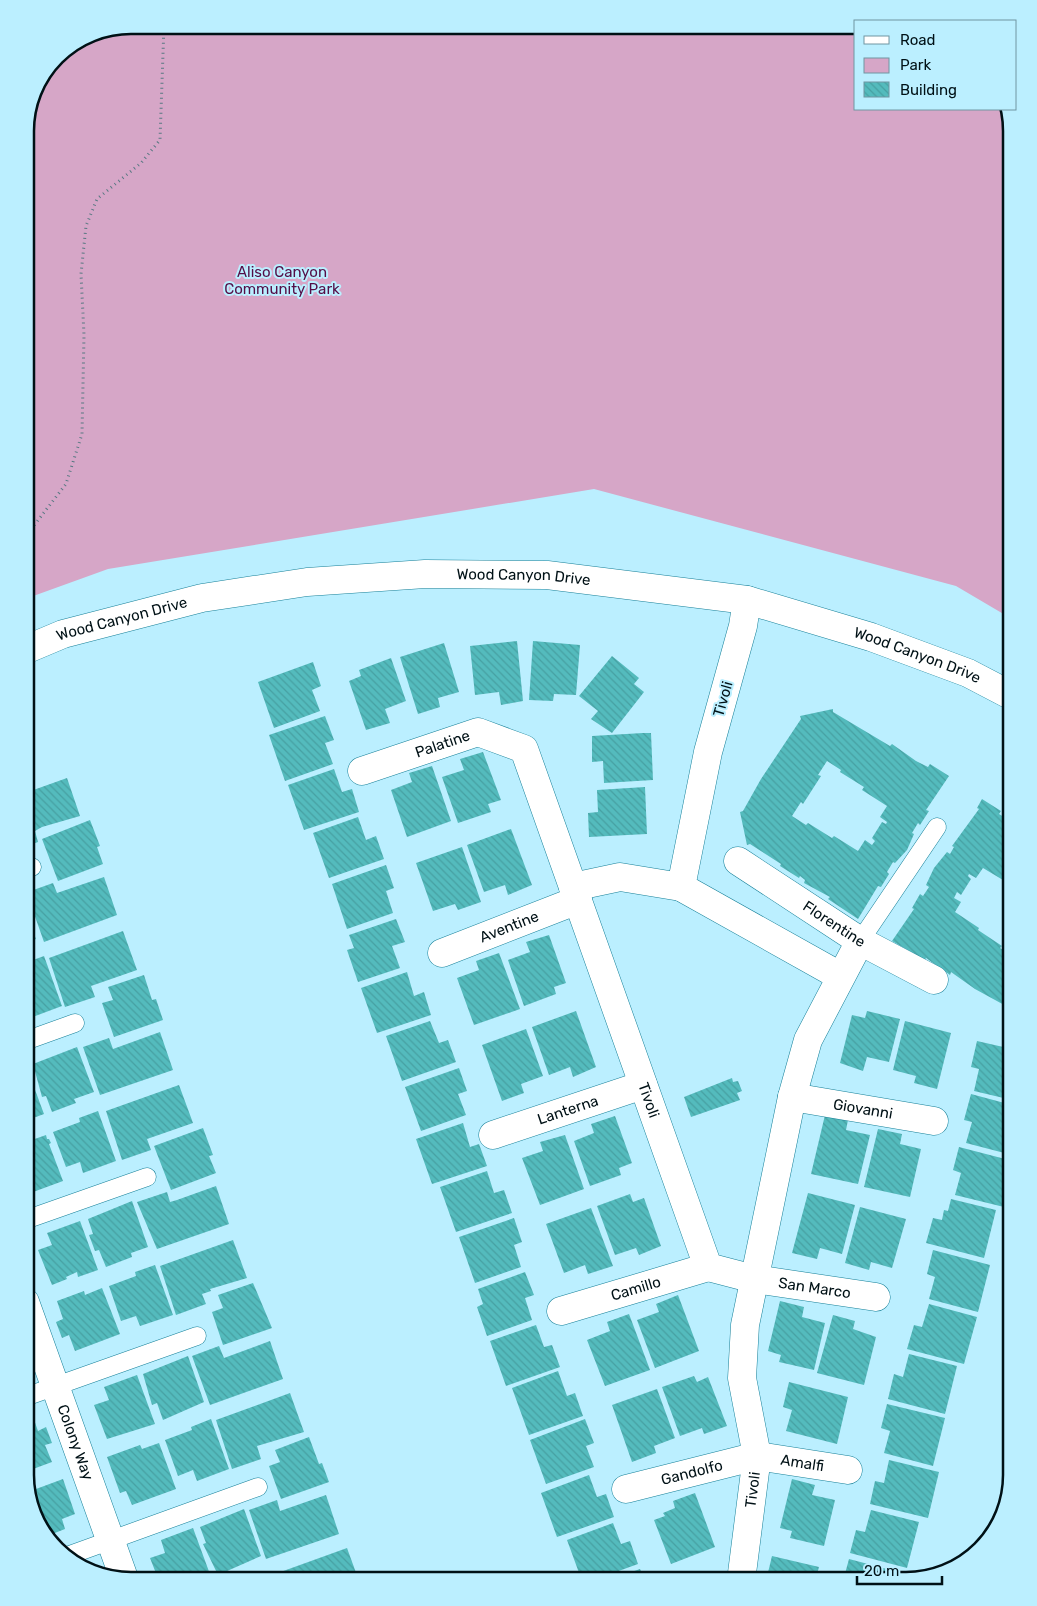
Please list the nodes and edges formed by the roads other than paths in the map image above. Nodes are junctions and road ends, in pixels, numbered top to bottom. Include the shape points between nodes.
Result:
1 (747, 600) junction
2 (34, 646) edge
3 (1003, 691) edge
4 (524, 749) joint
5 (362, 770) dead end
6 (937, 827) dead end
7 (738, 861) dead end
8 (681, 886) junction
9 (575, 894) junction
10 (860, 941) junction
11 (442, 953) dead end
12 (840, 976) junction
13 (934, 980) dead end
14 (75, 1023) dead end
15 (34, 1038) edge
16 (643, 1085) junction
17 (792, 1097) junction
18 (934, 1121) dead end
19 (494, 1135) dead end
20 (147, 1177) dead end
21 (34, 1217) edge
22 (708, 1267) junction
23 (754, 1279) junction
24 (876, 1297) dead end
25 (562, 1310) dead end
26 (34, 1326) edge
27 (197, 1336) dead end
28 (57, 1386) junction
29 (34, 1394) edge
30 (756, 1456) junction
31 (848, 1470) dead end
32 (258, 1487) dead end
33 (626, 1489) dead end
34 (111, 1540) junction
35 (74, 1553) edge
36 (122, 1572) edge
37 (741, 1572) edge

1 - 2 street, Wood Canyon Drive via 547,576 426,574 317,581 202,598 63,634
1 - 3 street, Wood Canyon Drive via 871,637 968,673
1 - 8 street, Tivoli via 743,626 708,752
4 - 5 street, Palatine via 478,732
4 - 9 street, Tivoli
6 - 10 lane
7 - 10 street, Florentine
8 - 9 street via 620,876
8 - 12 street
9 - 11 street, Aventine
9 - 16 street, Tivoli
10 - 12 street, Tivoli
10 - 13 street, Florentine
12 - 17 street, Tivoli via 808,1040
14 - 15 lane
16 - 19 street, Lanterna
16 - 22 street, Tivoli
17 - 18 street, Giovanni
17 - 23 street, Tivoli
20 - 21 lane
22 - 23 street
22 - 25 street, Camillo
23 - 24 street, San Marco
23 - 30 street, Tivoli via 745,1325 742,1378
26 - 28 street, Colony Way
27 - 28 lane
28 - 29 lane
28 - 34 street, Colony Way
30 - 31 street, Amalfi
30 - 33 street, Gandolfo
30 - 37 street, Tivoli
32 - 34 lane
34 - 35 lane
34 - 36 street, Colony Way

